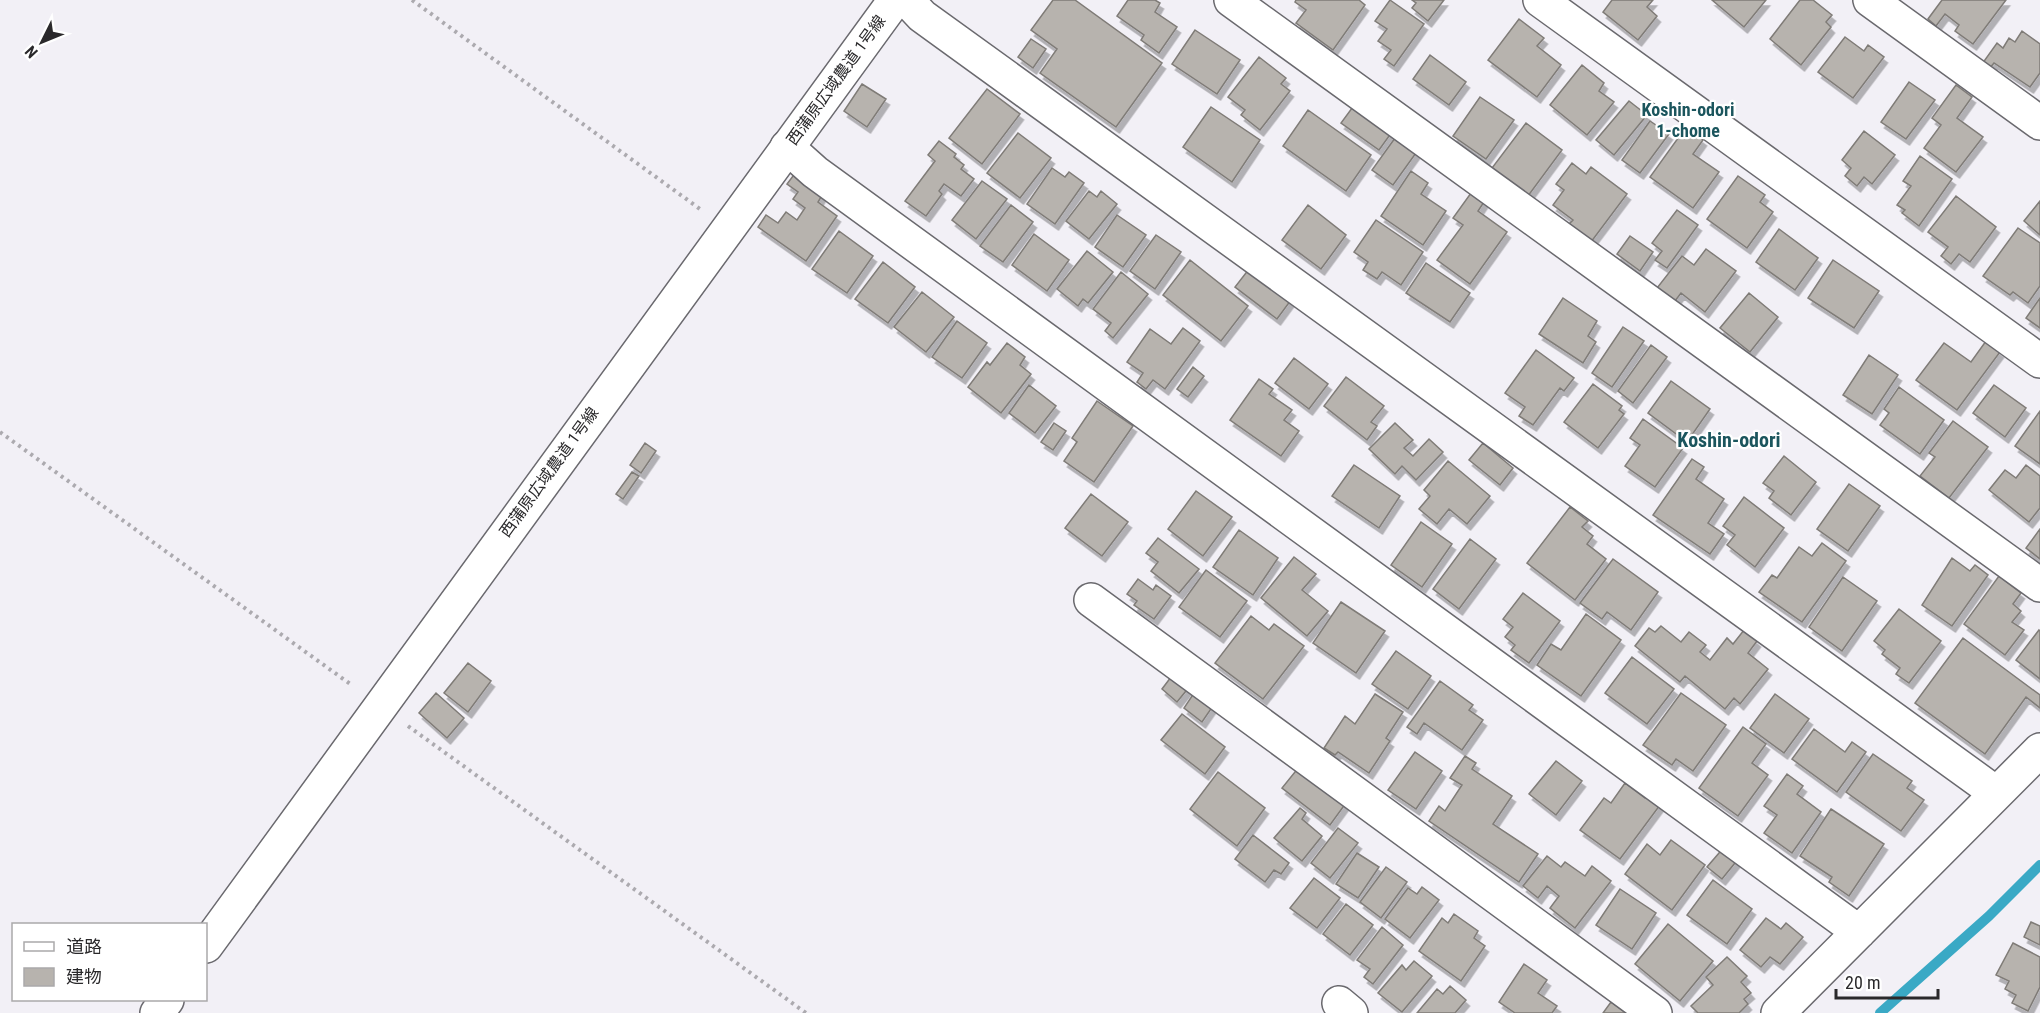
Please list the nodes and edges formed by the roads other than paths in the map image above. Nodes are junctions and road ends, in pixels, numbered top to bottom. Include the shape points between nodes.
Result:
1 (895, 0) edge
2 (907, 0) edge
3 (1231, 0) edge
4 (1540, 0) edge
5 (1870, 0) edge
6 (2040, 123) edge
7 (787, 147) junction
8 (2040, 360) edge
9 (2040, 585) edge
10 (1091, 600) dead end
11 (2040, 750) edge
12 (1996, 793) junction
13 (1859, 932) junction
14 (207, 945) edge
15 (1655, 1013) edge
16 (1778, 1013) edge

1 - 7 street, 西蒲原広域農道 1号線
2 - 12 street via 932,23
3 - 9 street
4 - 8 street
5 - 6 street
7 - 13 street via 825,179
7 - 14 street, 西蒲原広域農道 1号線
10 - 15 street
11 - 12 street
12 - 13 street
13 - 16 street

